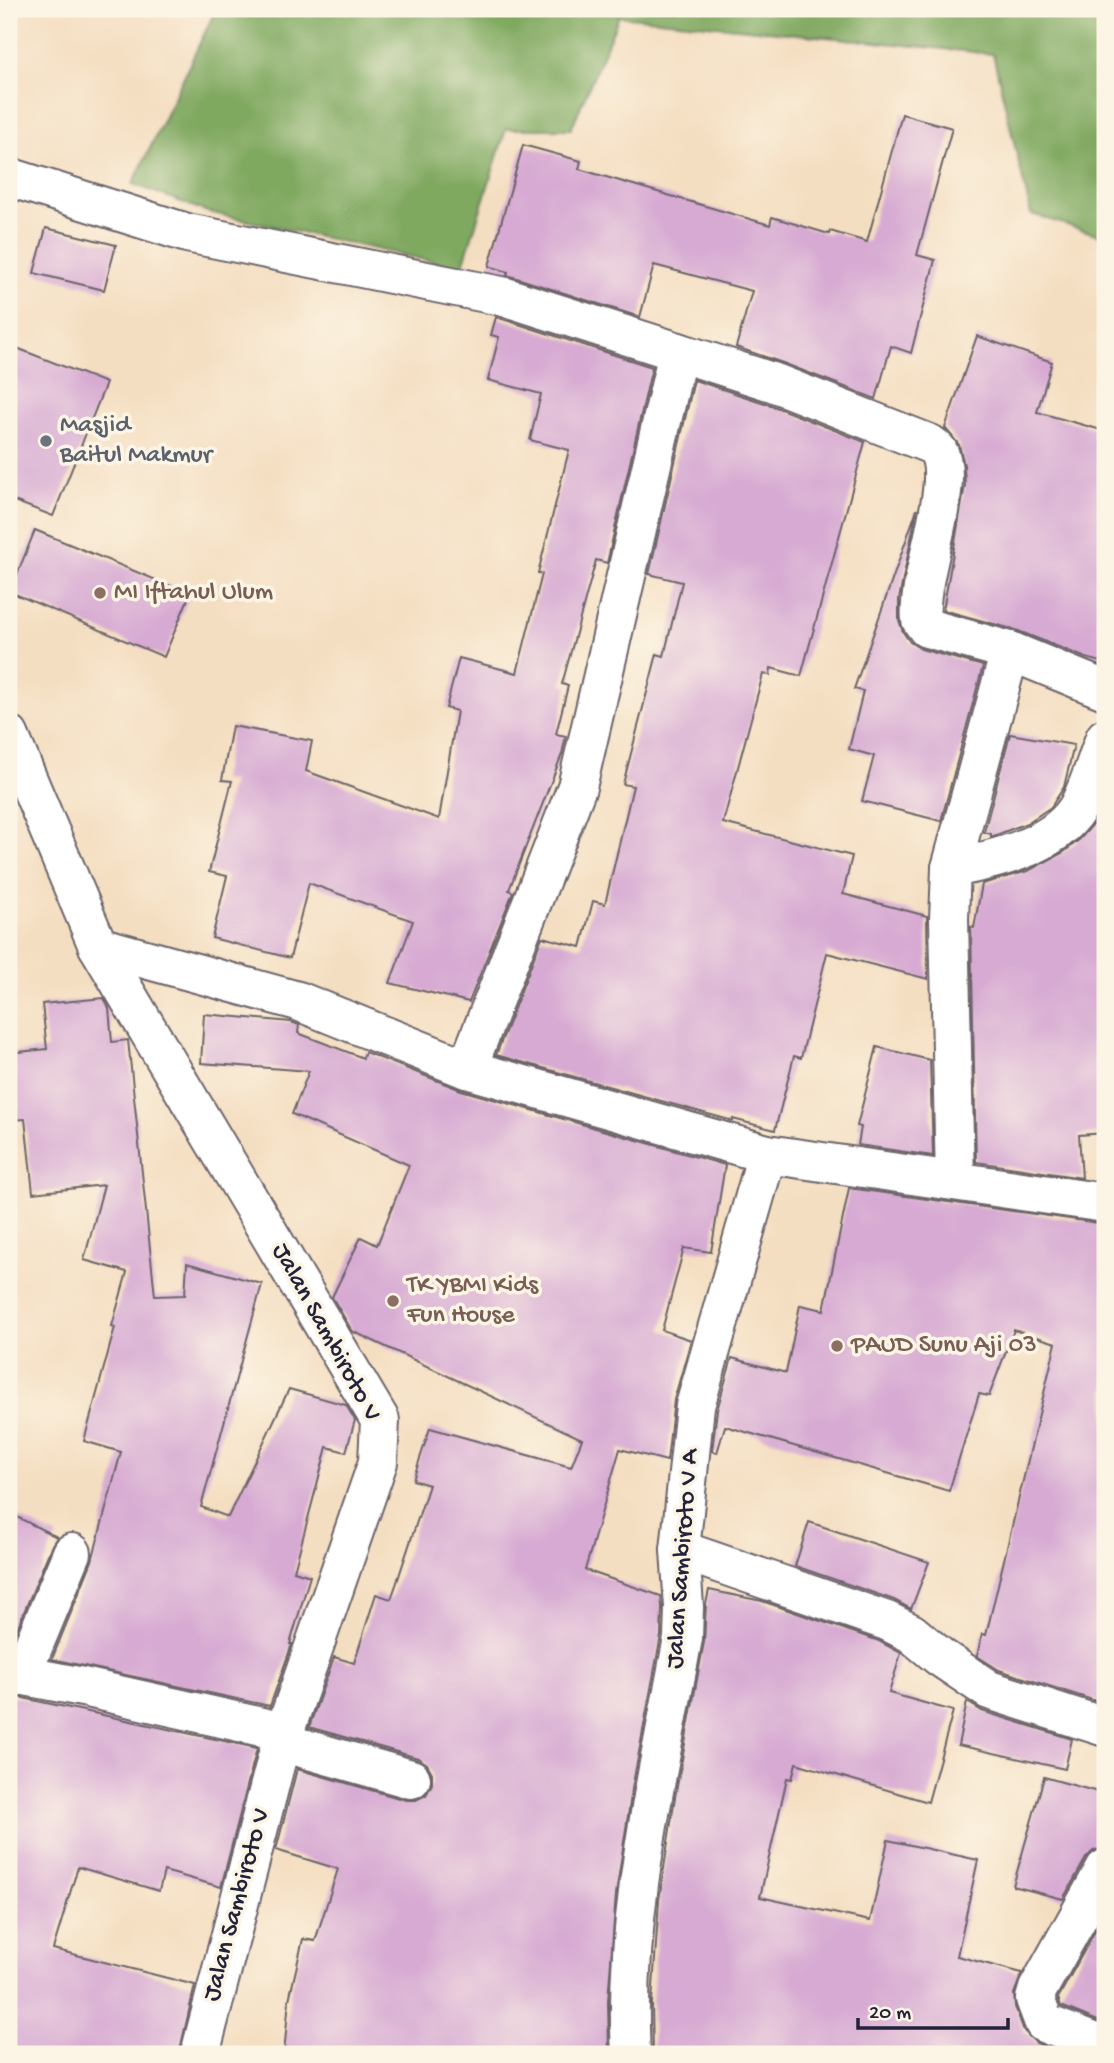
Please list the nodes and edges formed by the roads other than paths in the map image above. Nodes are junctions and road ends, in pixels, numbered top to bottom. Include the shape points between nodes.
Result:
1 (9, 177) edge
2 (678, 352) junction
3 (1010, 651) junction
4 (1105, 690) edge
5 (9, 735) edge
6 (1105, 738) edge
7 (951, 868) junction
8 (97, 946) junction
9 (467, 1069) junction
10 (767, 1154) junction
11 (955, 1181) junction
12 (1105, 1203) edge
13 (680, 1550) junction
14 (72, 1553) dead end
15 (15, 1674) edge
16 (1105, 1727) edge
17 (282, 1737) junction
18 (411, 1779) dead end
19 (1105, 1869) edge
20 (1105, 2047) edge
21 (200, 2054) edge
22 (631, 2054) edge

1 - 2 street via 187,233 506,297
2 - 3 street via 775,383 930,444 938,452 943,483 920,621 927,628
2 - 9 street via 577,787
3 - 4 street
3 - 7 street
5 - 8 street, Jalan Sambiroto V
6 - 7 street via 1077,809 1062,826 993,861
7 - 11 street
8 - 9 street via 298,1001
8 - 17 street, Jalan Sambiroto V via 380,1420 378,1462
9 - 10 street
10 - 11 street
10 - 13 street, Jalan Sambiroto V A via 695,1406
11 - 12 street
13 - 16 street via 887,1621 911,1633 989,1690
13 - 22 street, Jalan Sambiroto V A via 683,1637 636,1892
14 - 15 street
15 - 17 street
17 - 18 street
17 - 21 street, Jalan Sambiroto V
19 - 20 street via 1035,1999 1044,2023

